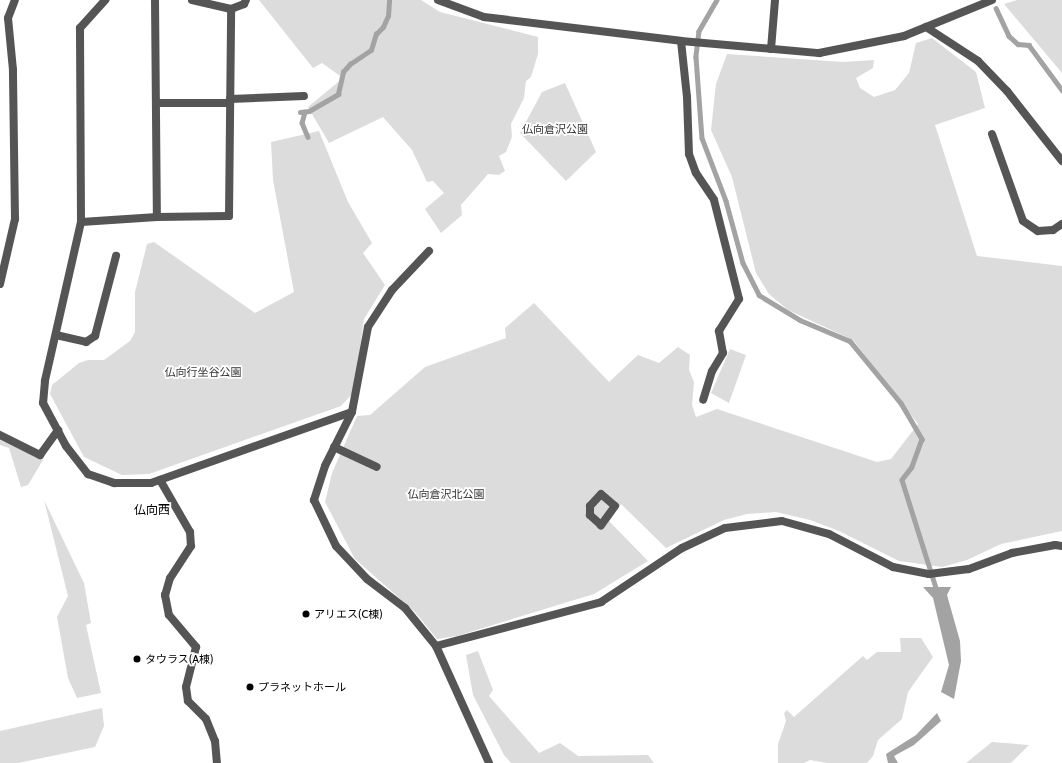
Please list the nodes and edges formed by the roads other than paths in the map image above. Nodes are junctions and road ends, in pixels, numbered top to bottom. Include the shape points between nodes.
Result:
1 (15, 0) edge
2 (105, 0) edge
3 (155, 0) edge
4 (192, 0) edge
5 (246, 0) edge
6 (438, 0) edge
7 (775, 0) edge
8 (990, 0) edge
9 (231, 9) junction
10 (926, 27) junction
11 (681, 41) junction
12 (770, 49) junction
13 (304, 96) dead end
14 (230, 101) junction
15 (157, 103) junction
16 (992, 134) dead end
17 (1062, 161) edge
18 (157, 217) junction
19 (81, 222) junction
20 (1062, 224) edge
21 (429, 250) dead end
22 (116, 256) dead end
23 (0, 284) edge
24 (56, 335) junction
25 (703, 400) dead end
26 (352, 412) junction
27 (58, 430) junction
28 (0, 435) edge
29 (334, 447) junction
30 (377, 467) dead end
31 (160, 480) junction
32 (1062, 546) edge
33 (436, 646) junction
34 (217, 763) edge
35 (489, 763) edge

1 - 23 street via 8,18 13,70 15,219
2 - 19 street via 80,28
3 - 15 street
4 - 9 street
5 - 9 street via 244,4
6 - 11 street via 484,17
7 - 12 street
8 - 10 street
9 - 14 street
10 - 12 street via 871,44 819,54
10 - 17 street via 978,61 1007,91
11 - 12 street
11 - 25 street via 687,97 689,154 696,173 714,200 739,299 719,330 723,353 712,371
13 - 14 street
14 - 15 street
14 - 18 street via 229,216
15 - 18 street
16 - 20 street via 1023,221 1038,231 1053,230
18 - 19 street
19 - 24 street
21 - 26 street via 392,290 368,327
22 - 24 street via 95,336 86,342
24 - 27 street via 43,403
26 - 29 street
26 - 31 street
27 - 28 street via 40,455
27 - 31 street via 66,446 88,474 114,483 151,483
29 - 30 street
29 - 33 street via 324,466 314,500 336,546 367,579 405,608
31 - 34 street via 190,532 191,546 170,578 165,595 170,615 196,647 186,687 188,701 206,719 216,741
32 - 33 street via 1012,553 969,569 929,574 893,567 829,534 782,521 725,528 682,548 602,602
33 - 35 street

